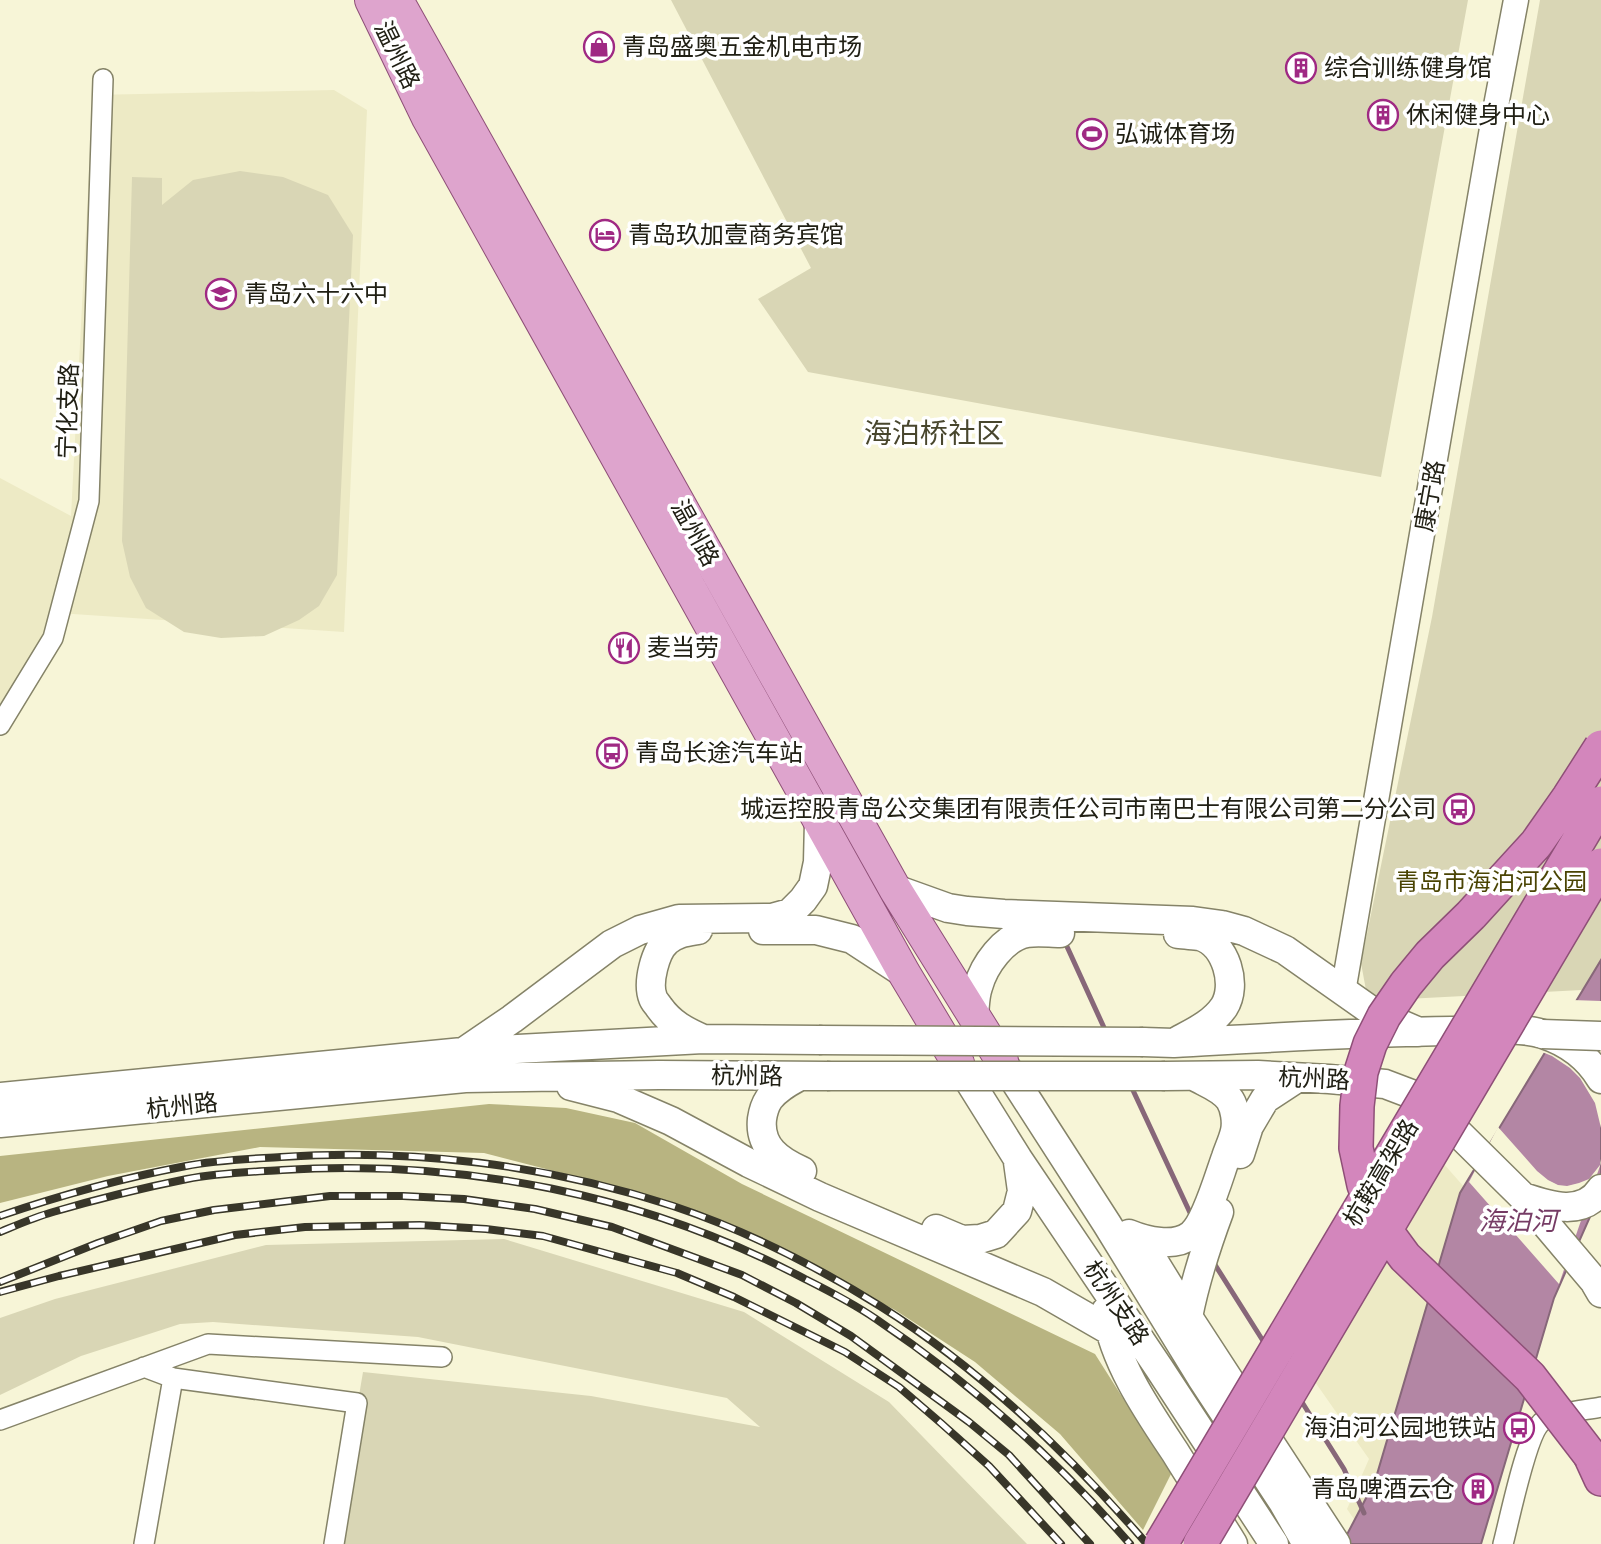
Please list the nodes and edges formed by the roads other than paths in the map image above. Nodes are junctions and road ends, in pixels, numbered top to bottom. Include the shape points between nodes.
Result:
1 (371, 0) edge
2 (397, 0) edge
3 (1516, 0) edge
4 (103, 79) dead end
5 (0, 724) edge
6 (1601, 747) edge
7 (1601, 803) edge
8 (819, 821) junction
9 (1601, 865) edge
10 (895, 889) junction
11 (904, 972) junction
12 (1343, 992) junction
13 (974, 1014) junction
14 (1419, 1032) junction
15 (1530, 1032) junction
16 (1601, 1036) edge
17 (703, 1039) junction
18 (1174, 1042) junction
19 (463, 1052) junction
20 (1002, 1061) joint
21 (958, 1062) joint
22 (530, 1076) junction
23 (814, 1076) junction
24 (1194, 1076) junction
25 (1297, 1078) junction
26 (1601, 1079) edge
27 (0, 1097) edge
28 (0, 1124) edge
29 (1018, 1159) junction
30 (1601, 1189) edge
31 (1523, 1197) junction
32 (1215, 1206) junction
33 (1107, 1224) junction
34 (1140, 1239) junction
35 (1102, 1283) junction
36 (1598, 1287) edge
37 (1188, 1317) junction
38 (1109, 1330) junction
39 (442, 1357) dead end
40 (144, 1367) junction
41 (1210, 1371) junction
42 (173, 1378) junction
43 (1601, 1407) edge
44 (0, 1420) edge
45 (1595, 1467) edge
46 (144, 1544) edge
47 (334, 1544) edge
48 (1161, 1544) edge
49 (1200, 1544) edge
50 (1233, 1544) edge
51 (1274, 1544) edge
52 (1307, 1544) edge
53 (1336, 1544) edge
54 (1503, 1544) edge

1 - 8 main road, 温州路 via 428,118
2 - 10 main road, 温州路
3 - 12 street, 康宁路
4 - 5 street, 宁化支路 via 89,501 53,638
6 - 45 highway, bridge via 1536,844 1430,956 1384,1016 1362,1072 1356,1148 1364,1185 1380,1223 1405,1257 1530,1377
7 - 48 highway, 杭鞍高架路, bridge
8 - 11 main road, 温州路
8 - 19 main road via 813,886 790,913 772,918 678,919 640,930 611,944
9 - 49 highway, 杭鞍高架路, bridge
10 - 12 main road via 967,911 1222,925 1285,950
10 - 13 main road, 温州路
11 - 17 main road via 852,939 816,930 680,933 665,942 655,958 652,997 666,1018
11 - 21 main road, 温州路
12 - 14 main road via 1373,1012
13 - 18 main road via 977,988 986,969 1013,937 1028,933 1202,937 1218,948 1225,961 1229,994 1224,1007 1205,1027
13 - 20 main road, 温州路
14 - 15 main road, 杭州路
14 - 18 main road, 杭州路
15 - 16 main road, 杭州路, bridge
15 - 26 main road via 1579,1052
17 - 18 main road, 杭州路, bridge
17 - 19 main road, 杭州路
19 - 27 main road, 杭州路
20 - 33 main road, 杭州支路
21 - 29 main road, 杭州支路
22 - 23 main road, 杭州路
22 - 28 main road, 杭州路 via 465,1078
22 - 38 main road via 618,1098 671,1121 820,1197 1043,1292
23 - 24 main road, 杭州路, bridge
23 - 29 main road via 776,1091 769,1099 762,1133 774,1155 792,1167 962,1240 996,1234 1017,1211 1022,1191
24 - 25 main road, 杭州路
24 - 32 main road via 1220,1090 1234,1111 1235,1130
25 - 31 main road, 杭州路 via 1385,1084 1413,1095
25 - 32 main road via 1265,1098
29 - 35 main road, 杭州支路
30 - 31 main road via 1579,1207
31 - 36 main road, 杭州路
32 - 34 main road via 1191,1235 1172,1242
32 - 37 main road
33 - 34 main road
33 - 41 main road, 杭州支路
34 - 37 main road
35 - 38 main road
35 - 51 main road, 杭州支路, bridge
37 - 41 main road
38 - 50 main road, bridge via 1153,1419
39 - 40 street via 208,1344
40 - 42 street
40 - 44 street
41 - 52 main road, 杭州支路, bridge
41 - 53 main road, bridge
42 - 46 street
42 - 47 street via 357,1403
43 - 54 street via 1539,1423

